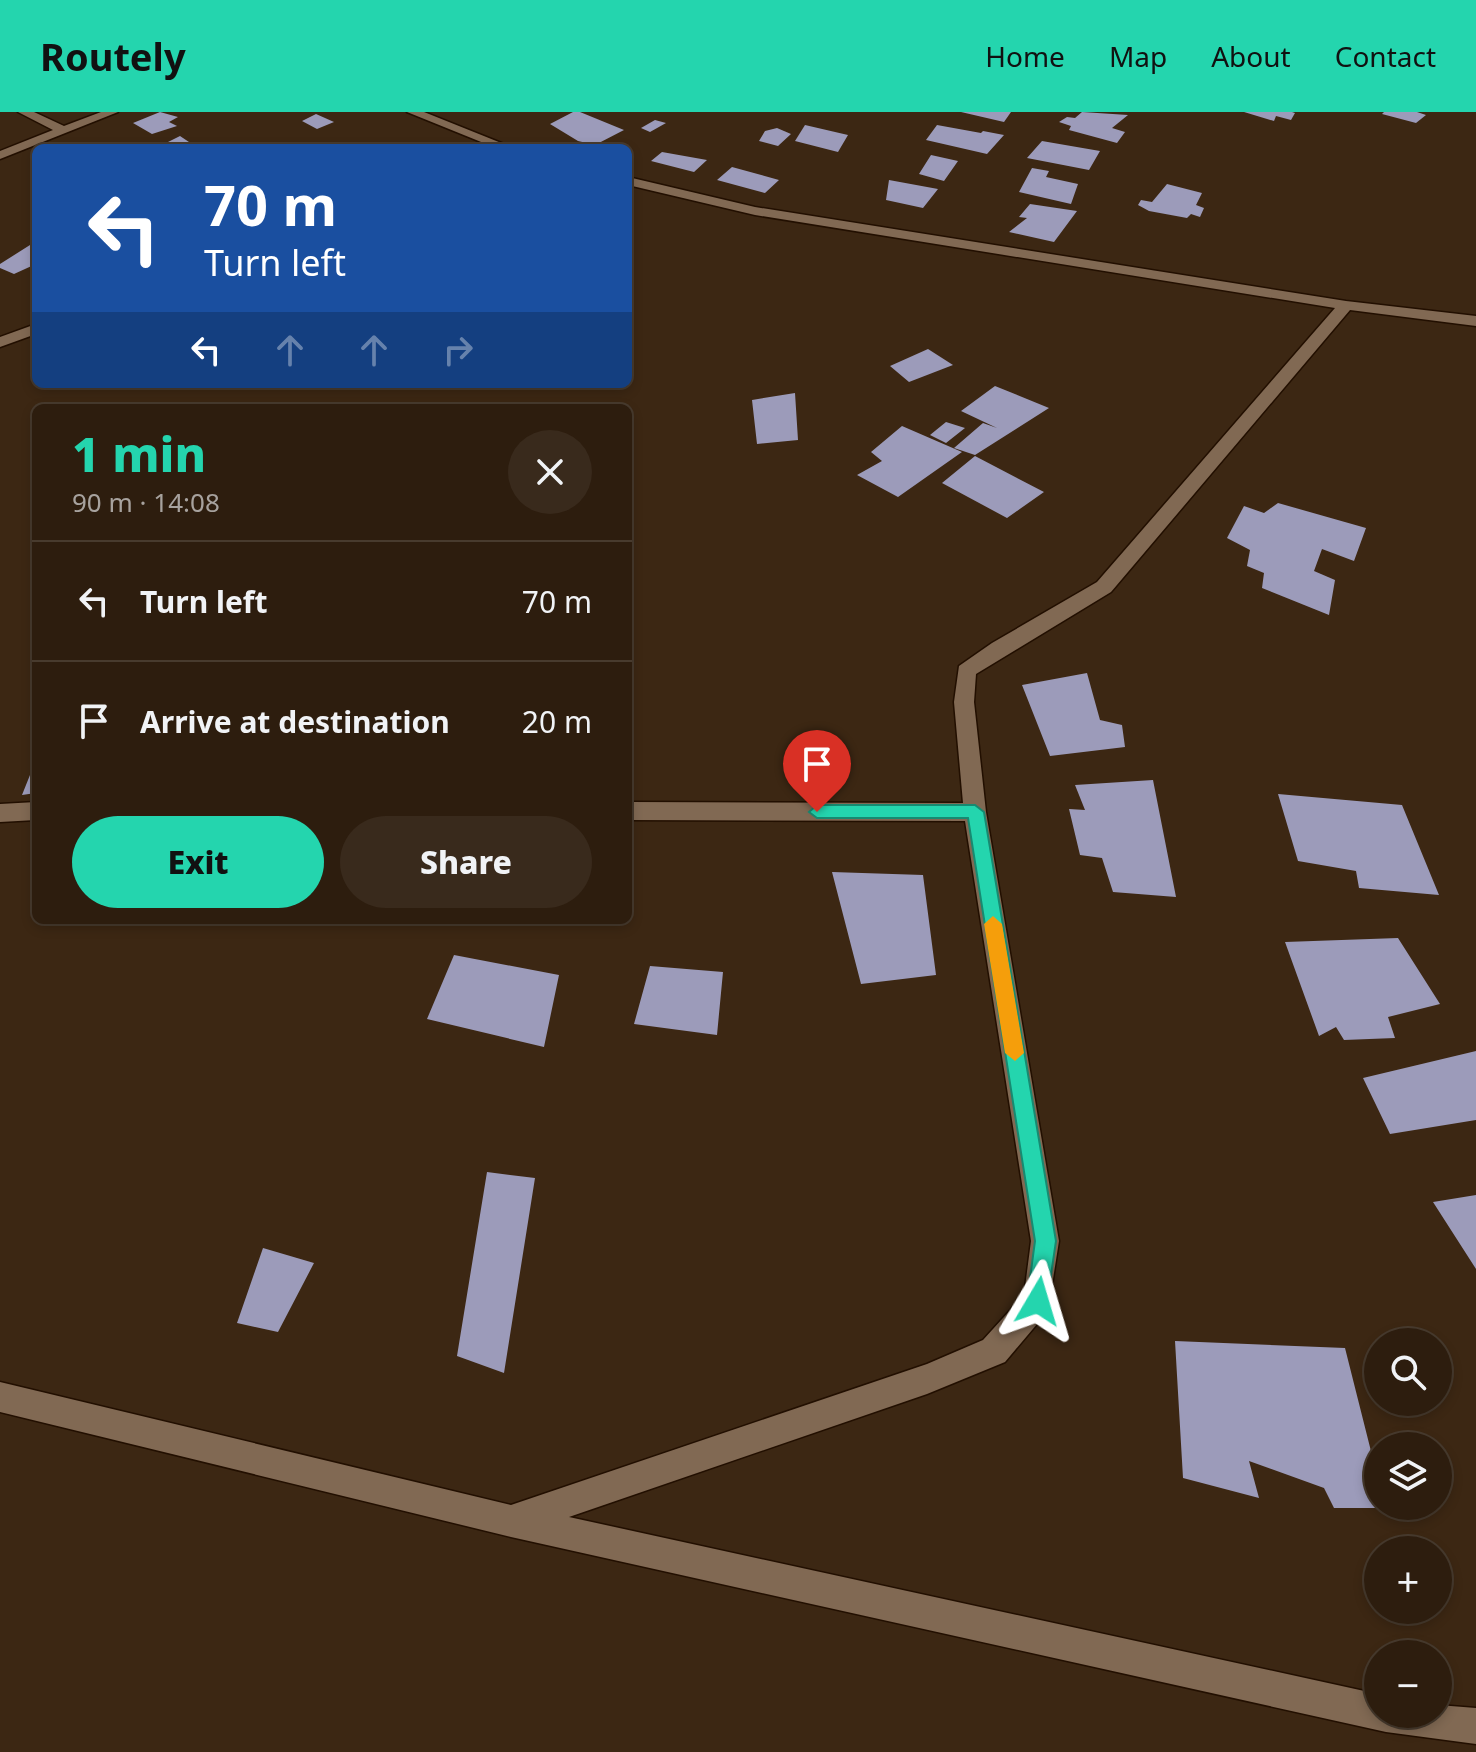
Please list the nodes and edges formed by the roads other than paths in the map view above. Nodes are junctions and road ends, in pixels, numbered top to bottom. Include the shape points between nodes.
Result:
1 (24, 112) edge
2 (112, 112) edge
3 (413, 112) edge
4 (62, 130) junction
5 (481, 140) junction
6 (38, 144) edge
7 (472, 144) edge
8 (494, 144) edge
9 (29, 149) edge
10 (0, 155) edge
11 (632, 182) edge
12 (1346, 305) junction
13 (1476, 321) edge
14 (32, 330) edge
15 (0, 342) edge
16 (32, 811) edge
17 (632, 811) edge
18 (975, 812) junction
19 (0, 813) edge
20 (0, 1397) edge
21 (511, 1521) junction
22 (1364, 1709) edge
23 (1452, 1724) edge
24 (1476, 1726) edge

1 - 4 street
2 - 4 street
3 - 5 street
4 - 6 street
5 - 7 street
5 - 8 street
9 - 10 street
11 - 12 street via 755,211
12 - 13 street
12 - 18 street via 1104,587 1079,607 990,650 966,671
14 - 15 street
16 - 19 street
17 - 18 street
18 - 21 street via 1045,1241 1038,1301 994,1351 927,1379
20 - 21 street
21 - 22 street
23 - 24 street

